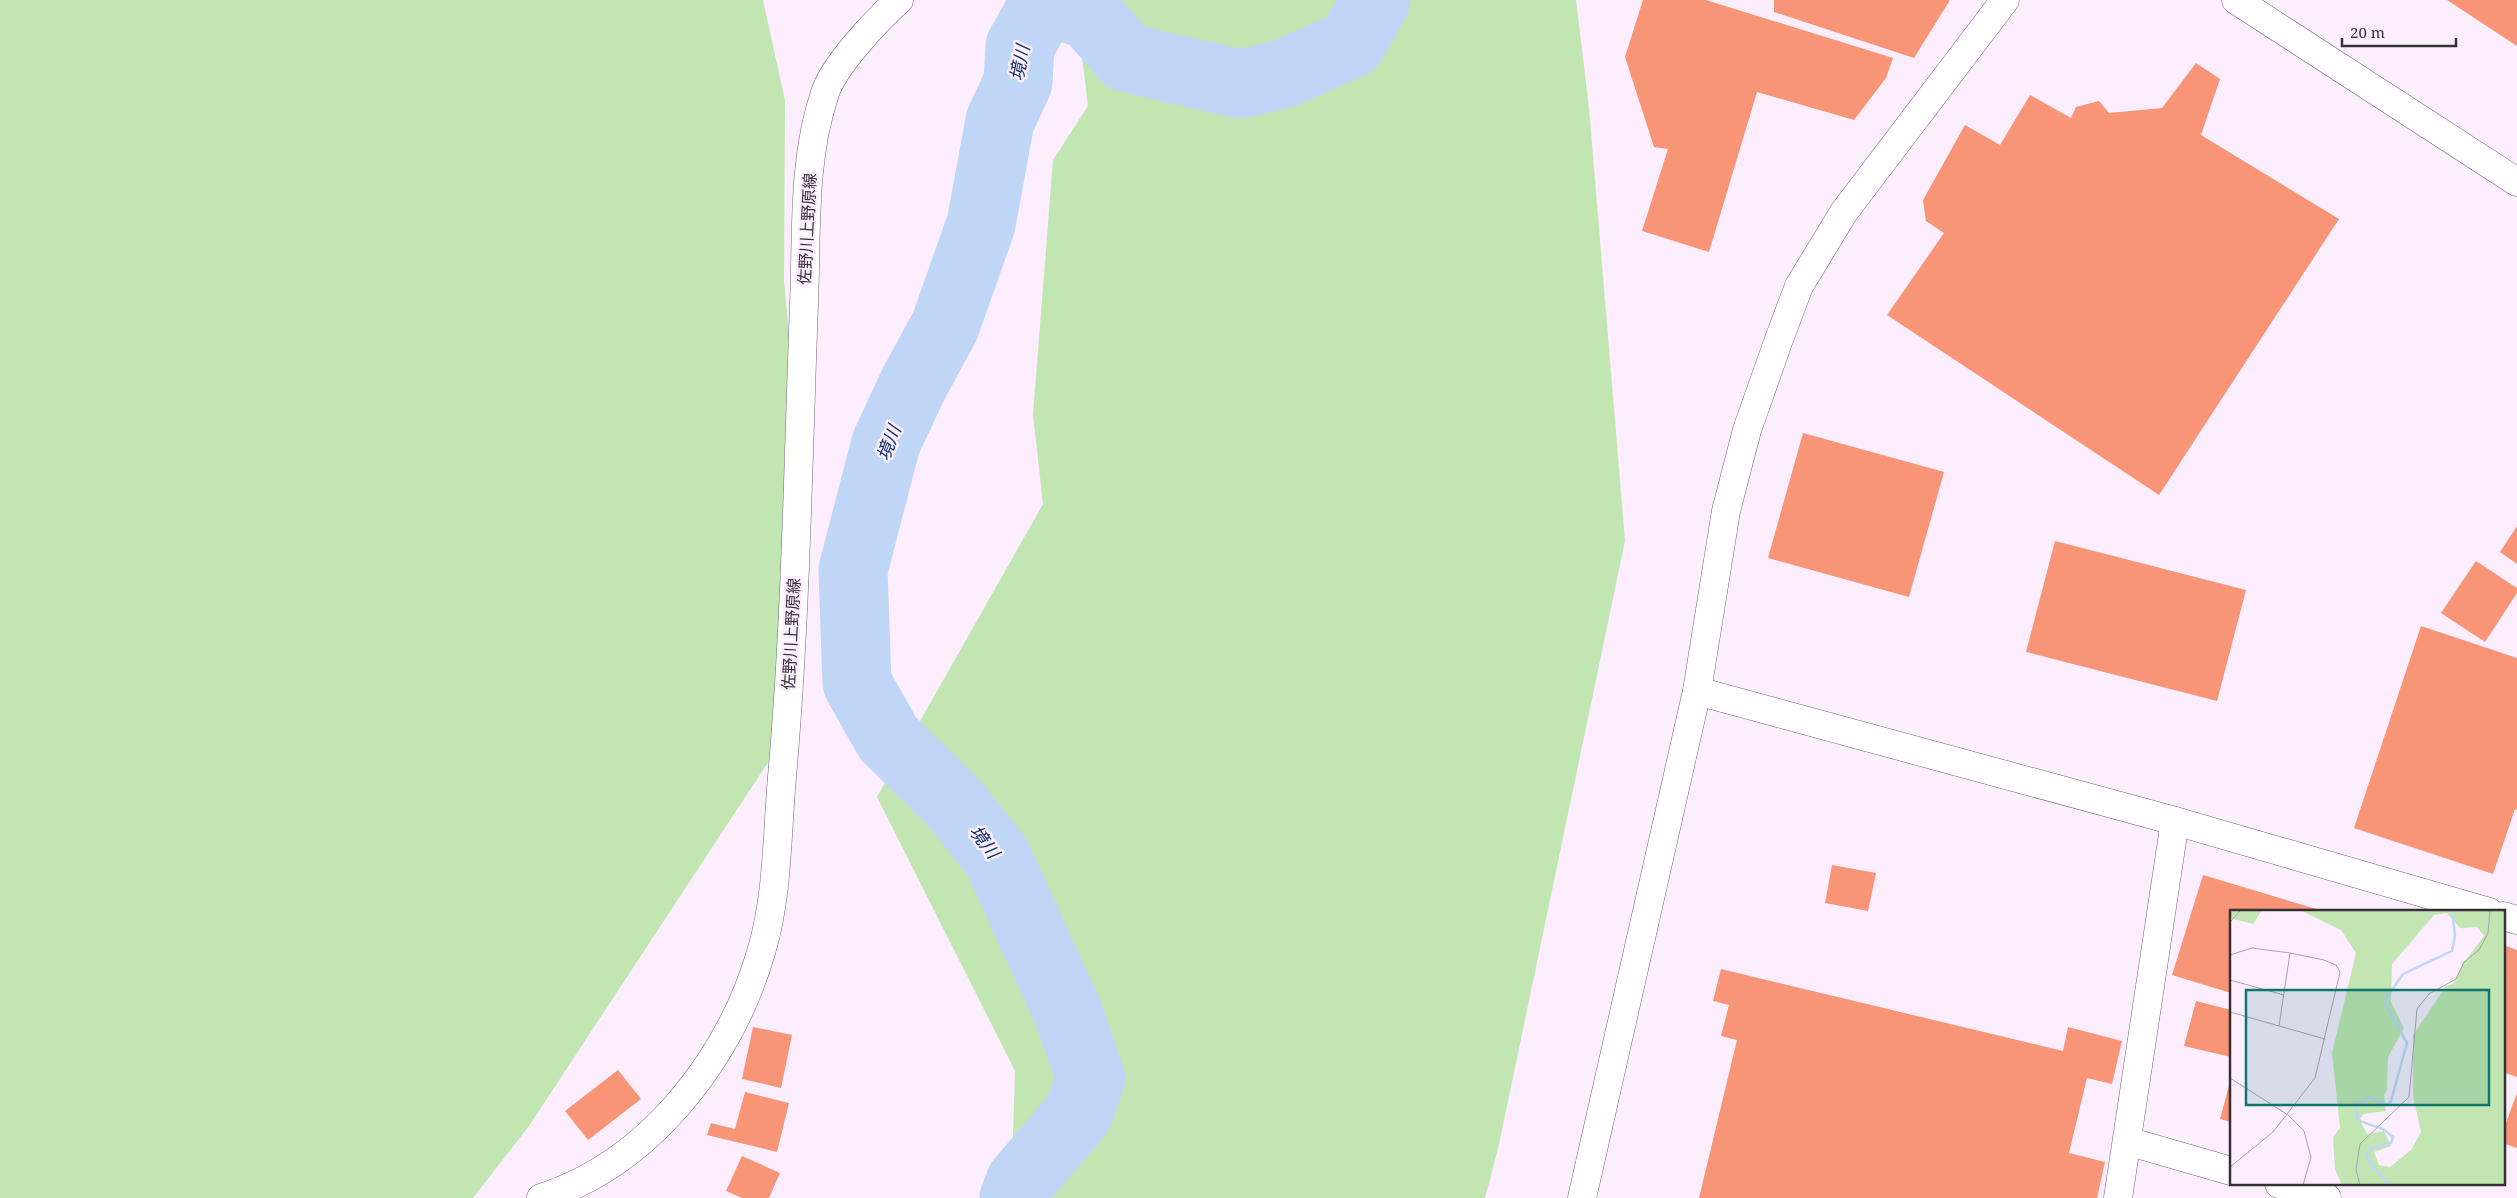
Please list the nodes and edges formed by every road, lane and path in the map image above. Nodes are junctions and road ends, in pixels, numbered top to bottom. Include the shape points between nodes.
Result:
1 (899, 0) edge
2 (2005, 0) edge
3 (2236, 0) edge
4 (2517, 182) edge
5 (1697, 692) junction
6 (2175, 821) junction
7 (2482, 910) edge
8 (2504, 916) edge
9 (2517, 920) edge
10 (2127, 1141) junction
11 (2230, 1170) edge
12 (2286, 1186) edge
13 (541, 1198) edge
14 (1582, 1198) edge
15 (2118, 1198) edge
16 (2327, 1198) edge

1 - 13 street, 佐野川上野原線 via 875,22 826,89 813,143 805,209 787,725 771,900 762,948 744,997 724,1037 696,1084 662,1123 622,1157 588,1178
2 - 5 street via 1844,212 1799,286 1747,430 1726,511
3 - 4 street
5 - 6 street
5 - 14 street
6 - 7 street
6 - 10 street
8 - 9 street
10 - 11 street
10 - 15 street
12 - 16 street

